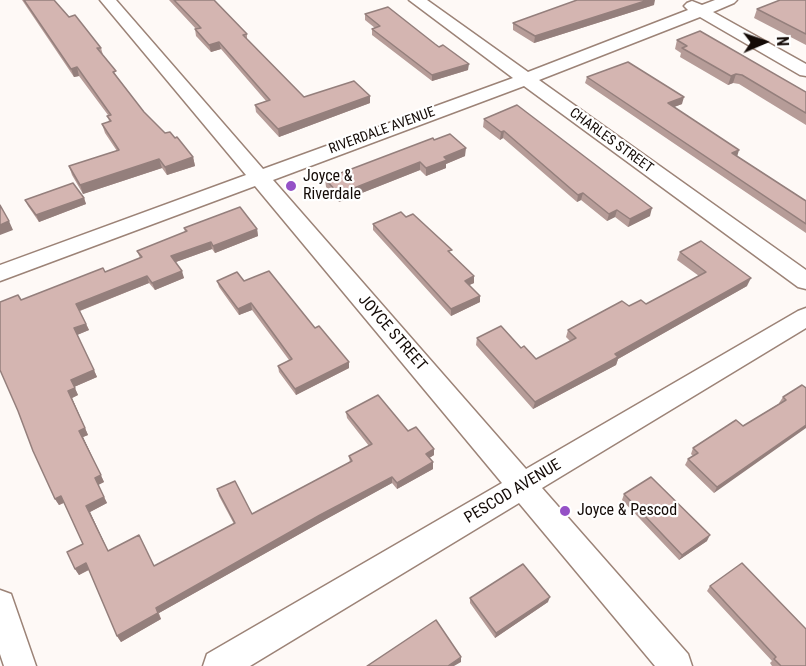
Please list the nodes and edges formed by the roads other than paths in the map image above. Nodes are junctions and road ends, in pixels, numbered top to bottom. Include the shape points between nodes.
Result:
1 (108, 0) edge
2 (417, 0) edge
3 (682, 0) edge
4 (729, 0) edge
5 (700, 10) junction
6 (806, 71) edge
7 (526, 79) junction
8 (257, 176) junction
9 (0, 273) edge
10 (806, 281) edge
11 (806, 317) edge
12 (524, 486) junction
13 (0, 605) edge
14 (20, 666) edge
15 (219, 666) edge
16 (676, 666) edge

1 - 8 street, JOYCE STREET
2 - 7 street, CHARLES STREET
3 - 5 street
4 - 5 street, RIVERDALE AVENUE
5 - 6 street
5 - 7 street, RIVERDALE AVENUE
7 - 8 street, RIVERDALE AVENUE
7 - 10 street, CHARLES STREET
8 - 9 street, RIVERDALE AVENUE
8 - 12 street, JOYCE STREET
11 - 12 street, PESCOD AVENUE
12 - 15 street, PESCOD AVENUE
12 - 16 street, JOYCE STREET
13 - 14 street

